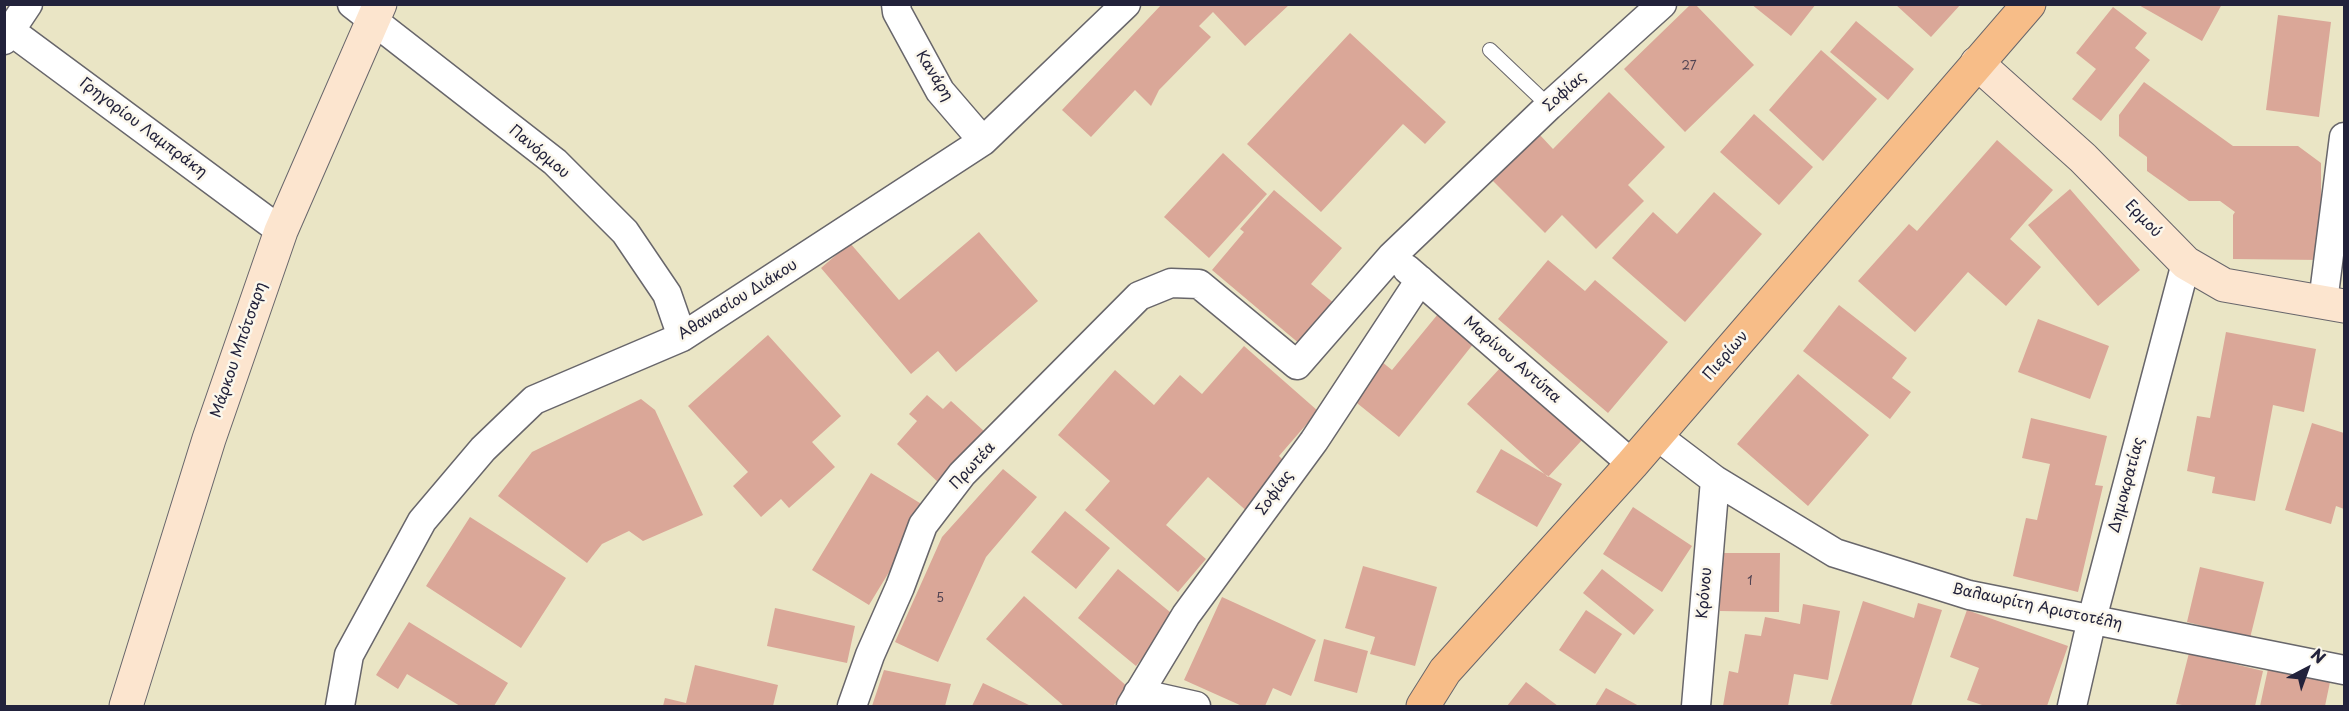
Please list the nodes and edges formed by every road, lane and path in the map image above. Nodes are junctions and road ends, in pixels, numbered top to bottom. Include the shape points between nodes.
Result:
1 (28, 4) edge
2 (896, 4) edge
3 (1126, 4) edge
4 (1662, 4) edge
5 (2029, 4) edge
6 (369, 10) edge
7 (7, 33) edge
8 (1490, 50) dead end
9 (1977, 63) junction
10 (1549, 106) junction
11 (2344, 137) edge
12 (983, 141) junction
13 (281, 231) junction
14 (1392, 256) junction
15 (2186, 263) junction
16 (1420, 280) junction
17 (1171, 283) joint
18 (2334, 304) edge
19 (682, 337) junction
20 (1657, 436) junction
21 (1632, 464) junction
22 (1715, 480) junction
23 (2092, 619) junction
24 (2344, 670) edge
25 (1134, 700) edge
26 (126, 706) edge
27 (339, 706) edge
28 (852, 706) edge
29 (1196, 706) edge
30 (1423, 706) edge
31 (1696, 706) edge
32 (2072, 706) edge

1 - 7 street
2 - 12 street, Κανάρη via 940,92
3 - 12 street, Αθανασίου Διάκου
4 - 10 street, Σοφίας
5 - 9 main road, Πιερίων
6 - 13 street, Μάρκου Μπότσαρη
6 - 19 street, Πανόρμου via 555,162 625,232 667,294
7 - 13 street, Γρηγορίου Λαμπράκη
8 - 10 lane
9 - 15 street, Ερμού via 2083,158
9 - 20 main road, Πιερίων
10 - 14 street, Σοφίας
11 - 18 street
12 - 19 street, Αθανασίου Διάκου
13 - 26 street, Μάρκου Μπότσαρη via 209,439
14 - 16 street, Μαρίνου Αντύπα
14 - 17 street, Σοφίας via 1297,365 1199,284
15 - 18 street, Ερμού via 2224,285
15 - 23 street, Δημοκρατίας
16 - 21 street, Μαρίνου Αντύπα
16 - 25 street, Σοφίας via 1314,441 1186,615
17 - 28 street, Πρωτέα via 1139,296 962,474 923,525
19 - 27 street, Αθανασίου Διάκου via 534,400 483,449 422,521 350,655
20 - 21 main road, Πιερίων
20 - 22 street, Βαλαωρίτη Αριστοτέλη
21 - 30 main road, Πιερίων via 1445,671
22 - 23 street, Βαλαωρίτη Αριστοτέλη via 1834,553 1969,595
22 - 31 street, Κρόνου
23 - 24 street, Βαλαωρίτη Αριστοτέλη
23 - 32 street, Δημοκρατίας
25 - 29 street

